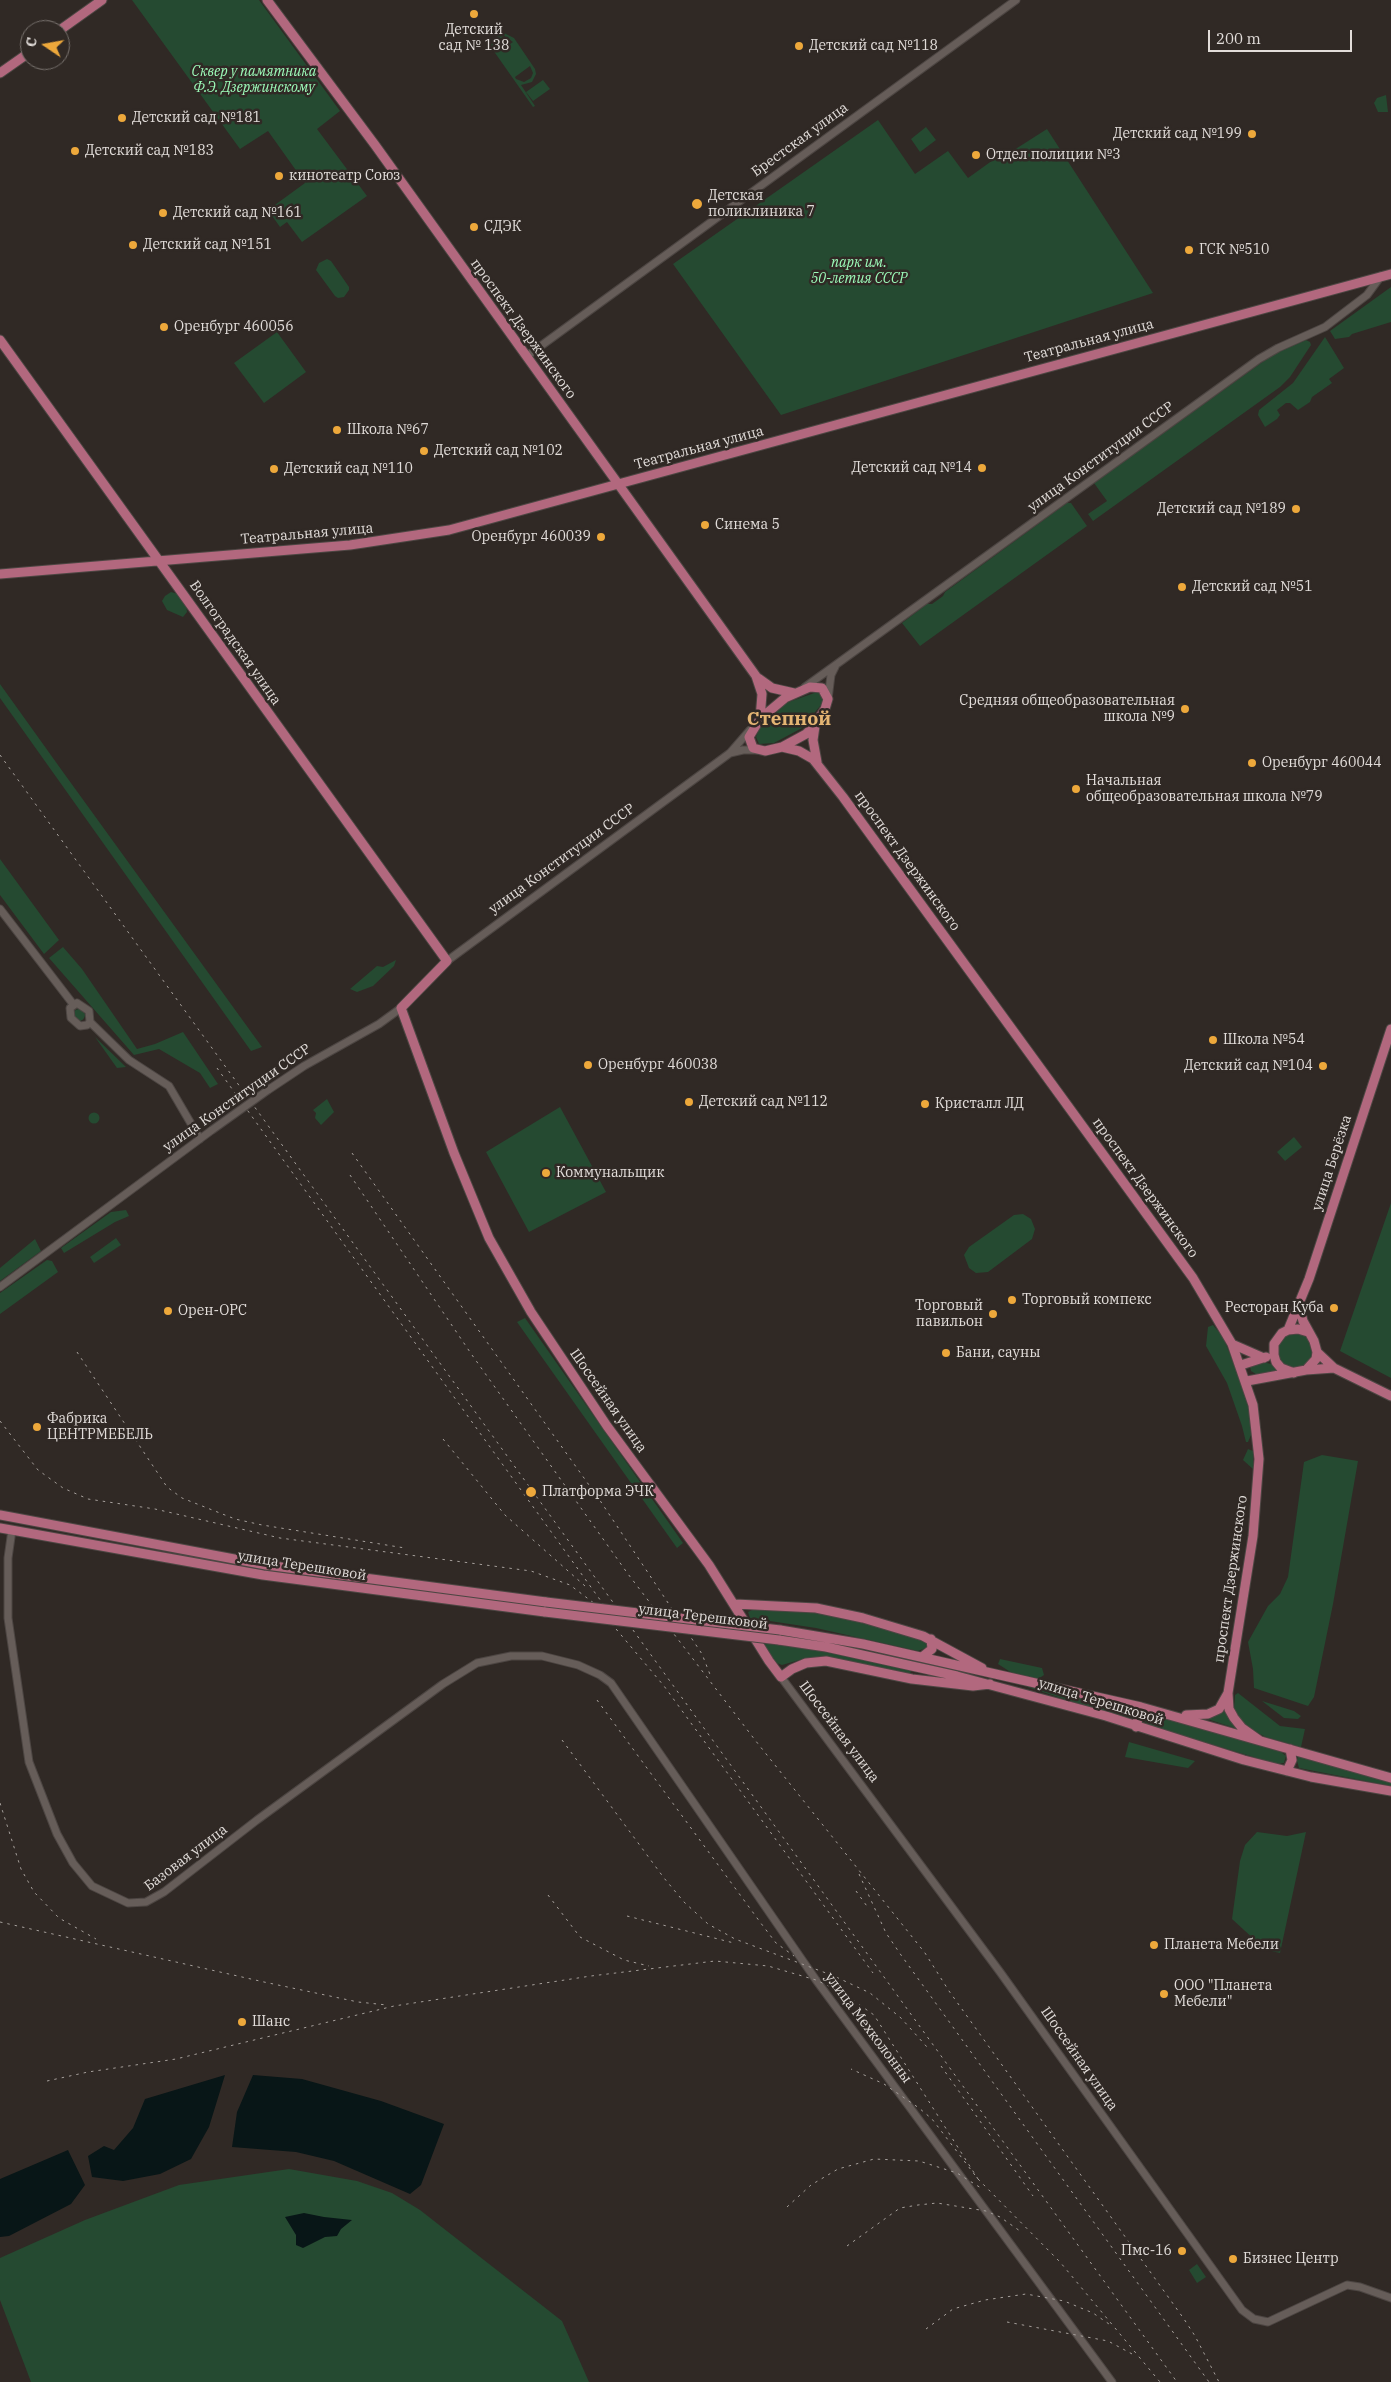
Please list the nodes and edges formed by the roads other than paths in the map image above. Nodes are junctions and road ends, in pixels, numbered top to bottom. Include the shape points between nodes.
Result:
1 (102, 0) edge
2 (266, 0) edge
3 (1016, 0) edge
4 (70, 23) edge
5 (20, 59) edge
6 (0, 73) edge
7 (1391, 274) edge
8 (1381, 276) junction
9 (0, 340) edge
10 (526, 356) junction
11 (618, 484) junction
12 (160, 561) junction
13 (0, 574) edge
14 (837, 665) junction
15 (756, 676) junction
16 (798, 691) junction
17 (828, 700) junction
18 (760, 718) junction
19 (815, 724) junction
20 (753, 728) junction
21 (782, 747) junction
22 (757, 750) junction
23 (730, 753) junction
24 (820, 766) junction
25 (0, 909) edge
26 (447, 961) junction
27 (73, 1004) junction
28 (401, 1008) junction
29 (90, 1022) junction
30 (1391, 1029) edge
31 (200, 1139) junction
32 (0, 1287) edge
33 (1299, 1306) junction
34 (1288, 1330) junction
35 (1308, 1332) junction
36 (1232, 1344) junction
37 (1317, 1352) junction
38 (1274, 1355) junction
39 (1264, 1358) junction
40 (1241, 1365) junction
41 (1334, 1368) junction
42 (1306, 1370) junction
43 (1296, 1373) junction
44 (1247, 1381) junction
45 (1391, 1396) edge
46 (0, 1515) edge
47 (14, 1519) junction
48 (0, 1528) edge
49 (12, 1530) junction
50 (204, 1554) junction
51 (202, 1564) junction
52 (735, 1604) junction
53 (546, 1607) junction
54 (780, 1635) junction
55 (931, 1640) junction
56 (922, 1657) junction
57 (918, 1667) junction
58 (992, 1673) junction
59 (781, 1677) junction
60 (1008, 1677) junction
61 (912, 1679) junction
62 (611, 1683) joint
63 (990, 1684) junction
64 (1005, 1688) junction
65 (1228, 1693) junction
66 (1141, 1707) junction
67 (1175, 1716) junction
68 (1136, 1727) junction
69 (1260, 1740) junction
70 (1290, 1749) junction
71 (1287, 1771) junction
72 (1391, 1778) edge
73 (1391, 1791) edge
74 (1391, 2298) edge
75 (1112, 2382) edge

1 - 4 main road
2 - 10 main road, проспект Дзержинского via 375,145
3 - 10 street, Брестская улица
5 - 6 main road
7 - 8 main road, Театральная улица
8 - 11 main road, Театральная улица
8 - 14 street, улица Конституции СССР via 1367,295 1325,327 1259,360
9 - 12 main road, Волгоградская улица
10 - 11 main road, проспект Дзержинского
11 - 12 main road, Театральная улица via 416,536
11 - 15 main road, проспект Дзержинского
12 - 13 main road, Театральная улица
12 - 26 main road, Волгоградская улица
14 - 16 street, улица Конституции СССР
14 - 17 street via 831,675
15 - 16 main road, проспект Дзержинского via 772,688
15 - 18 main road, проспект Дзержинского via 762,694
16 - 17 main road, проспект Дзержинского via 818,687 826,692
16 - 18 main road
17 - 19 main road via 826,709
18 - 20 main road
19 - 21 main road via 806,734
19 - 24 main road, проспект Дзержинского via 814,752
20 - 22 main road via 750,741
20 - 23 street, улица Конституции СССР
21 - 22 main road
21 - 24 main road, проспект Дзержинского via 807,754
22 - 23 street, улица Конституции СССР
23 - 26 street, улица Конституции СССР
24 - 36 main road, проспект Дзержинского via 1193,1278
25 - 27 street
26 - 28 main road, улица Конституции СССР
27 - 29 street via 81,1004 89,1011
27 - 29 street via 70,1014 74,1023 84,1026
28 - 31 street, улица Конституции СССР, bridge via 304,1066
28 - 52 main road, Шоссейная улица via 469,1192 511,1281 591,1402
29 - 31 street via 129,1060 169,1086
30 - 33 main road, улица Берёзка
31 - 32 street, улица Конституции СССР
33 - 34 main road, улица Берёзка
33 - 35 main road
34 - 35 main road
34 - 38 main road via 1274,1344
35 - 37 main road
36 - 39 main road
36 - 40 main road, проспект Дзержинского
37 - 41 main road
37 - 42 main road via 1316,1359
38 - 39 main road
38 - 43 main road via 1282,1368
39 - 40 main road
40 - 44 main road, проспект Дзержинского
41 - 42 main road
41 - 45 main road
42 - 43 main road
43 - 44 main road
44 - 65 main road, проспект Дзержинского via 1258,1438 1257,1496
46 - 47 main road, улица Терешковой
47 - 49 main road
47 - 50 main road, улица Терешковой
48 - 49 main road, улица Терешковой
49 - 51 main road, улица Терешковой
49 - 62 street, Базовая улица via 8,1558 8,1618 30,1762 53,1826 73,1863 92,1886 128,1903 146,1902 164,1892 257,1820 443,1684 477,1663 511,1656 542,1656 578,1665 600,1674
50 - 51 main road
50 - 53 main road, улица Терешковой
51 - 53 main road, улица Терешковой via 356,1588
52 - 55 main road via 828,1609
52 - 59 main road, Шоссейная улица via 758,1646
53 - 54 main road, улица Терешковой, bridge
54 - 56 main road, улица Терешковой via 863,1644
54 - 57 main road, улица Терешковой
55 - 56 main road via 932,1649
55 - 58 main road
56 - 58 main road, улица Терешковой
57 - 61 main road via 919,1675
57 - 63 main road, улица Терешковой
58 - 60 main road, улица Терешковой
59 - 61 main road via 792,1669 826,1660
59 - 74 street, Шоссейная улица via 1000,1972 1242,2310 1254,2319 1268,2322 1347,2286
60 - 64 main road
60 - 66 main road, улица Терешковой
61 - 63 main road via 974,1686
62 - 75 street, улица Мехколонны via 822,1988
63 - 64 main road, улица Терешковой
64 - 68 main road, улица Терешковой
65 - 67 main road via 1219,1709 1208,1714
65 - 69 main road via 1229,1709 1234,1718
66 - 67 main road, улица Терешковой
66 - 68 main road
67 - 69 main road, улица Терешковой
68 - 71 main road, улица Терешковой
69 - 70 main road, улица Терешковой
70 - 71 main road via 1292,1760
70 - 72 main road, улица Терешковой
71 - 73 main road, улица Терешковой

